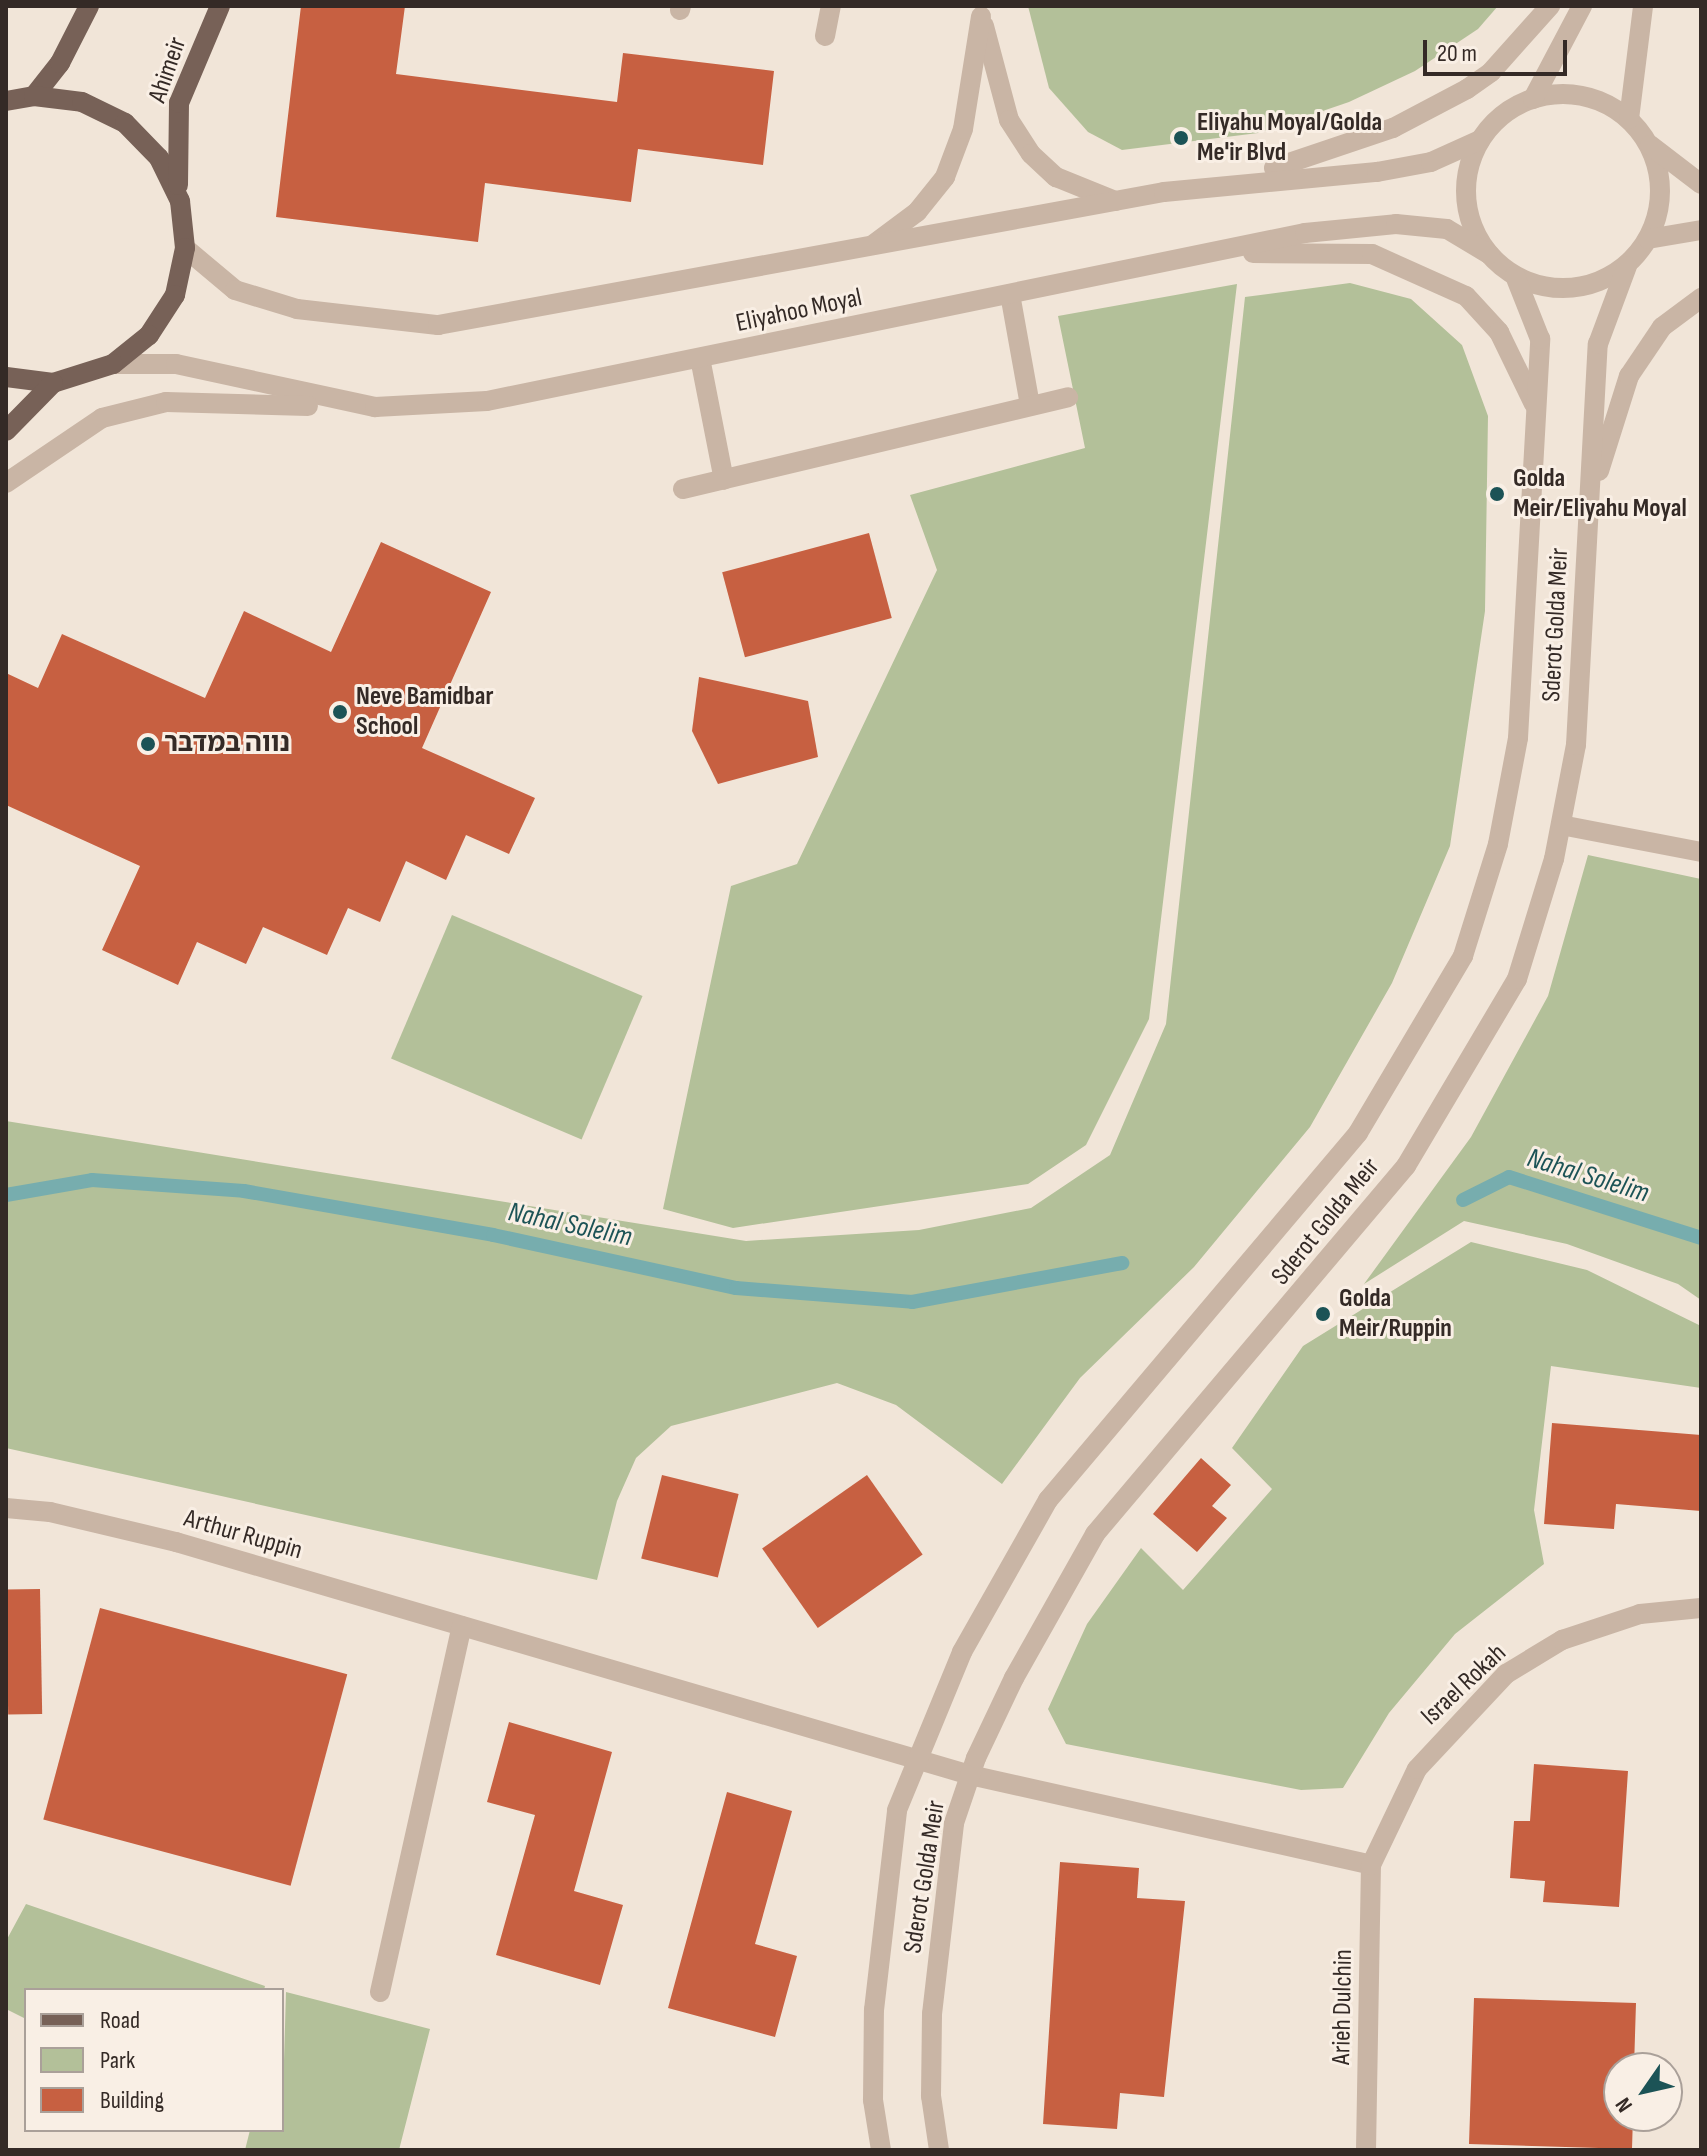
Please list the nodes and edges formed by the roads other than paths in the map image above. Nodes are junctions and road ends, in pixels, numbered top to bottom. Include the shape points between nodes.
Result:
1 (89, 6) edge
2 (220, 6) edge
3 (831, 6) edge
4 (1550, 6) edge
5 (1582, 6) edge
6 (1643, 6) edge
7 (981, 11) edge
8 (825, 36) dead end
9 (34, 96) junction
10 (1533, 99) junction
11 (6, 101) edge
12 (1629, 119) junction
13 (1480, 140) junction
14 (1648, 144) junction
15 (1701, 184) edge
16 (1208, 186) junction
17 (180, 201) junction
18 (1116, 201) junction
19 (1701, 230) edge
20 (1648, 239) junction
21 (185, 248) junction
22 (869, 248) junction
23 (1213, 252) junction
24 (1489, 254) junction
25 (1627, 266) junction
26 (1515, 276) junction
27 (1010, 294) junction
28 (1701, 298) edge
29 (700, 358) junction
30 (113, 364) junction
31 (6, 377) edge
32 (53, 383) junction
33 (1068, 397) dead end
34 (1535, 404) junction
35 (1030, 405) junction
36 (375, 407) junction
37 (6, 431) edge
38 (724, 480) junction
39 (6, 483) edge
40 (683, 489) dead end
41 (1587, 526) junction
42 (1561, 825) junction
43 (1701, 852) edge
44 (6, 1508) edge
45 (1701, 1608) edge
46 (462, 1626) junction
47 (914, 1760) junction
48 (970, 1775) junction
49 (1371, 1865) junction
50 (380, 1992) dead end
51 (881, 2150) edge
52 (939, 2150) edge
53 (1366, 2150) edge

1 - 9 main road via 60,63
2 - 17 main road, Ahimeir via 179,103
3 - 8 street
4 - 16 street via 1491,72 1433,109 1332,153
5 - 10 street
6 - 12 street
7 - 18 street via 1009,120 1031,154 1056,177
7 - 22 street via 963,129 945,177 917,212
9 - 11 main road
9 - 17 main road via 82,102 125,123 159,158
10 - 12 street via 1583,96
10 - 13 street via 1512,108
12 - 14 street
13 - 16 street, Eliyahoo Moyal via 1431,162 1377,172
13 - 24 street via 1466,199
14 - 15 street
14 - 20 street via 1660,191
16 - 18 street, Eliyahoo Moyal
17 - 21 main road
18 - 22 street, Eliyahoo Moyal
19 - 20 street
20 - 25 street
21 - 22 street, Eliyahoo Moyal via 235,290 297,309 438,325
21 - 30 main road via 175,295 149,335
23 - 24 street, Eliyahoo Moyal via 1396,224 1447,229
23 - 27 street, Eliyahoo Moyal
23 - 34 street via 1372,254 1418,271 1466,296 1499,332
24 - 26 street
25 - 26 street via 1572,289 1543,287
25 - 41 street, Sderot Golda Meir via 1598,344
26 - 34 street, Sderot Golda Meir via 1540,339
27 - 29 street, Eliyahoo Moyal
27 - 35 street
28 - 41 street via 1662,327 1629,376 1611,419
29 - 36 street, Eliyahoo Moyal via 487,401
29 - 38 street
30 - 32 main road
30 - 36 street, Eliyahoo Moyal via 176,364
31 - 32 main road
32 - 37 main road
33 - 35 street
34 - 47 street, Sderot Golda Meir via 1518,738 1498,844 1463,956 1349,1145 1048,1500 995,1585
35 - 38 street
36 - 39 street via 166,402 102,418
38 - 40 street
41 - 42 street, Sderot Golda Meir via 1576,745
42 - 43 street
42 - 48 street, Sderot Golda Meir via 1517,979 1453,1091 1347,1243 1095,1534 1046,1613
44 - 46 street, Arthur Ruppin via 50,1512 176,1542
45 - 49 street, Israel Rokah via 1627,1618 1562,1640 1506,1674 1417,1769
46 - 47 street, Arthur Ruppin
46 - 50 street
47 - 48 street, Arthur Ruppin
47 - 51 street, Sderot Golda Meir via 897,1810 875,1996 873,2100
48 - 49 street, Arthur Ruppin
48 - 52 street, Sderot Golda Meir via 954,1823 932,2014 931,2096
49 - 53 street, Arieh Dulchin

